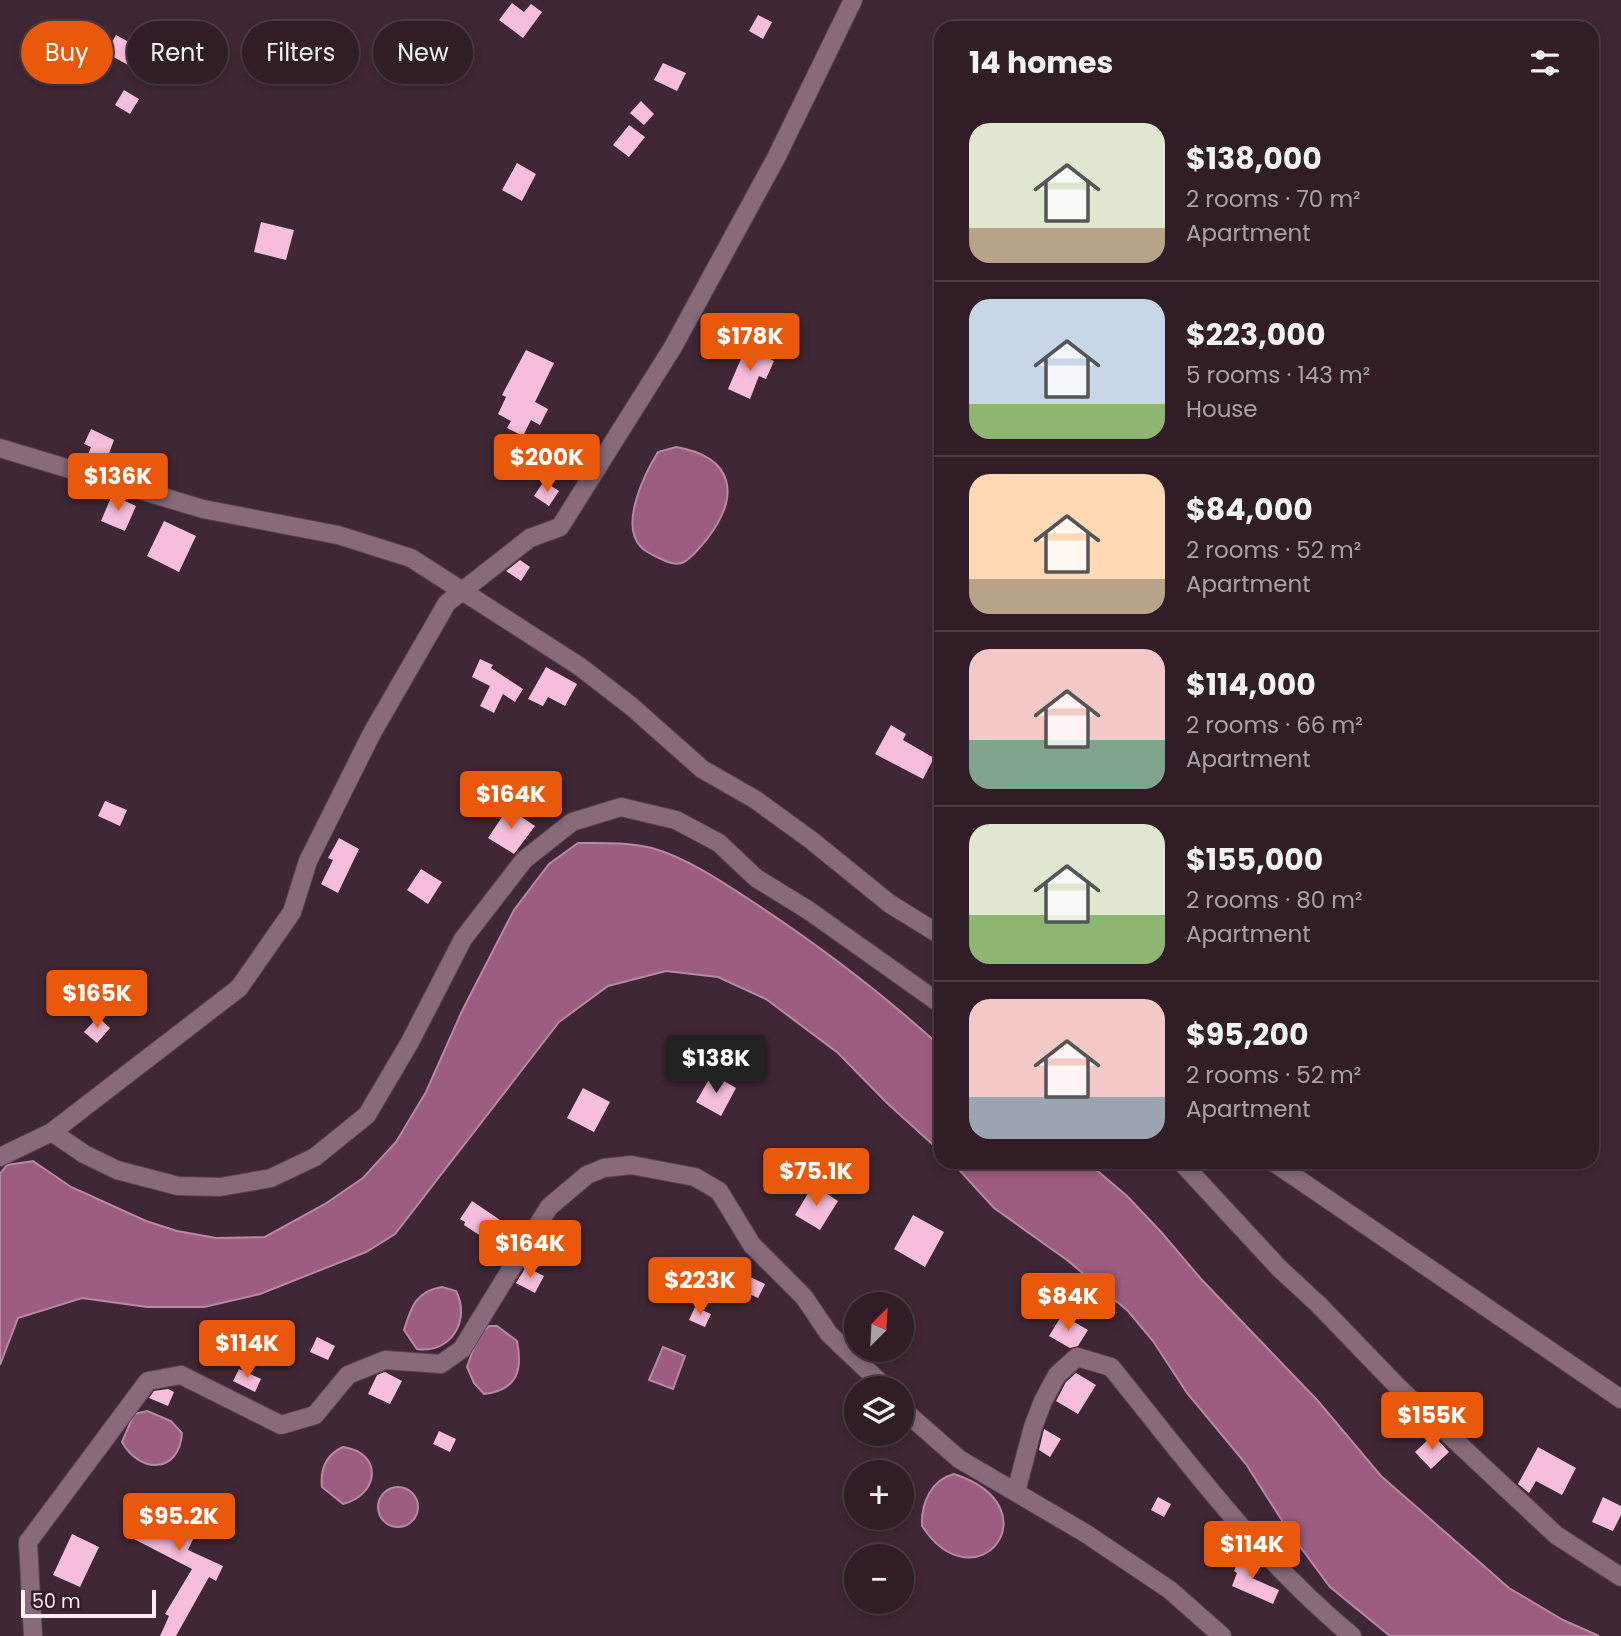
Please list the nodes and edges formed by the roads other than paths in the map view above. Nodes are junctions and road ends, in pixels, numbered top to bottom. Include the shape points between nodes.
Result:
1 (853, 0) edge
2 (0, 448) edge
3 (464, 591) junction
4 (934, 931) edge
5 (934, 999) edge
6 (52, 1132) junction
7 (0, 1157) edge
8 (1187, 1169) edge
9 (1283, 1169) edge
10 (873, 1376) edge
11 (1621, 1399) edge
12 (914, 1419) edge
13 (1016, 1492) junction
14 (1621, 1577) edge
15 (33, 1636) edge
16 (1222, 1636) edge
17 (1352, 1636) edge

1 - 3 street via 776,158 673,347 561,527 530,538
2 - 3 street via 203,509 338,536 411,558
3 - 4 street via 579,666 702,769 755,800 890,904
3 - 6 street via 447,603 372,733 308,861 292,912 239,988
5 - 6 street via 756,878 719,843 676,820 621,807 572,822 524,860 464,939 366,1115 315,1157 271,1178 220,1187 178,1186 117,1170
6 - 7 street
8 - 14 street via 1360,1350 1547,1528
9 - 11 street
10 - 15 street via 829,1334 804,1297 752,1245 719,1191 695,1177 665,1169 604,1168 587,1175 549,1207 462,1349 441,1364 385,1360 348,1375 315,1415 281,1425 181,1376 148,1381 28,1542
12 - 13 street via 959,1458
13 - 16 street via 1170,1590
13 - 17 street via 1033,1427 1057,1375 1077,1357 1111,1367 1266,1557

